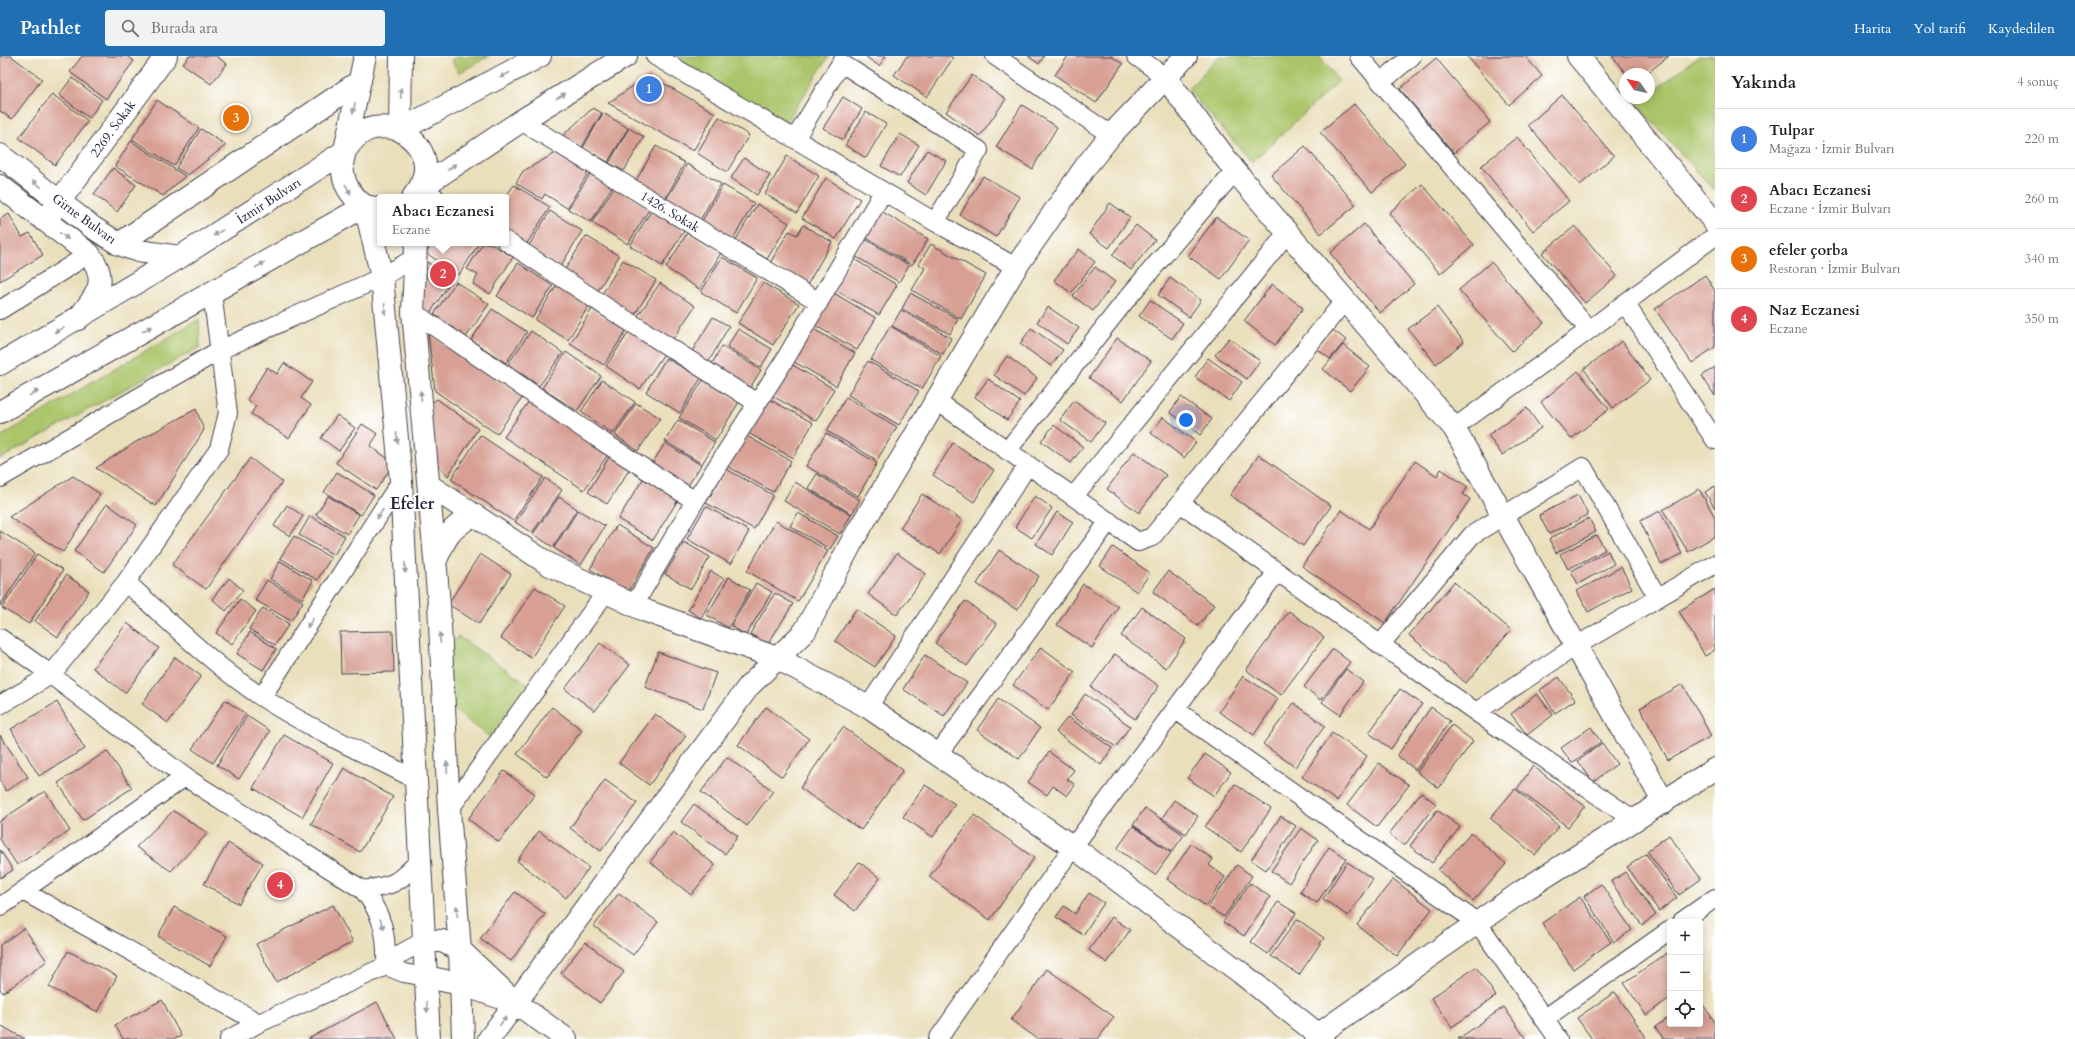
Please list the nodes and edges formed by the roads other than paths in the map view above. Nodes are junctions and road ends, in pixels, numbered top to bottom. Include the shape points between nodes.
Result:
1 (166, 56) edge
2 (366, 56) edge
3 (540, 56) edge
4 (626, 56) edge
5 (655, 56) edge
6 (995, 56) edge
7 (1136, 56) edge
8 (1186, 56) edge
9 (1359, 56) edge
10 (1412, 56) edge
11 (1578, 56) edge
12 (403, 57) edge
13 (1165, 77) junction
14 (360, 81) junction
15 (1381, 82) junction
16 (521, 121) junction
17 (400, 130) junction
18 (1111, 135) junction
19 (795, 139) junction
20 (345, 152) junction
21 (0, 155) edge
22 (1235, 171) junction
23 (0, 186) edge
24 (883, 192) junction
25 (422, 194) edge
26 (423, 194) edge
27 (59, 201) junction
28 (372, 208) edge
29 (45, 221) junction
30 (935, 222) junction
31 (1715, 223) edge
32 (1288, 232) junction
33 (1715, 236) edge
34 (377, 242) edge
35 (509, 243) edge
36 (119, 244) junction
37 (378, 246) edge
38 (416, 250) edge
39 (89, 254) junction
40 (180, 257) junction
41 (1016, 267) junction
42 (382, 277) junction
43 (212, 292) junction
44 (1346, 299) junction
45 (819, 302) junction
46 (1625, 303) junction
47 (0, 310) edge
48 (414, 312) junction
49 (78, 319) junction
50 (1589, 330) junction
51 (220, 350) junction
52 (0, 364) edge
53 (937, 401) junction
54 (758, 403) junction
55 (0, 412) edge
56 (1454, 428) junction
57 (1715, 440) edge
58 (1007, 451) junction
59 (1028, 465) junction
60 (0, 478) edge
61 (402, 481) junction
62 (430, 486) junction
63 (1074, 496) junction
64 (695, 501) junction
65 (1180, 504) junction
66 (473, 515) junction
67 (1503, 515) junction
68 (1109, 521) junction
69 (435, 561) junction
70 (1715, 564) edge
71 (1278, 572) junction
72 (126, 582) junction
73 (606, 592) junction
74 (1658, 598) junction
75 (634, 605) junction
76 (0, 638) edge
77 (1380, 645) junction
78 (1576, 646) junction
79 (777, 658) junction
80 (51, 675) junction
81 (262, 697) junction
82 (0, 705) edge
83 (868, 708) junction
84 (1176, 710) junction
85 (1476, 712) junction
86 (938, 754) junction
87 (1714, 771) edge
88 (186, 777) junction
89 (415, 779) junction
90 (1664, 803) junction
91 (449, 810) junction
92 (1634, 820) junction
93 (1073, 847) junction
94 (420, 860) junction
95 (363, 890) junction
96 (23, 891) junction
97 (1715, 898) edge
98 (0, 907) edge
99 (1685, 919) edge
100 (1478, 923) junction
101 (1667, 932) edge
102 (424, 940) junction
103 (460, 950) junction
104 (386, 966) junction
105 (426, 977) junction
106 (461, 984) junction
107 (516, 1003) junction
108 (1544, 1019) junction
109 (259, 1023) junction
110 (1320, 1037) edge
111 (229, 1039) edge
112 (429, 1039) edge
113 (463, 1039) edge
114 (489, 1039) edge
115 (566, 1039) edge
116 (938, 1039) edge
117 (1558, 1039) edge

1 - 27 main road, 2269. Sokak
2 - 14 main road
3 -> 17 main road
16 -> 4 main road
5 - 19 street
6 - 18 street
7 - 13 street
8 - 13 main road
9 - 15 street
10 - 15 street
11 - 31 main road
17 -> 12 main road
13 - 18 main road
13 - 22 main road
14 -> 20 main road
14 - 36 main road
15 - 50 street
26 -> 16 main road
16 - 45 street, 1426. Sokak
17 - 20 main road, İzmir Bulvarı via 388,126 374,127 352,140
17 - 25 main road via 412,137 420,148 425,162
18 - 41 main road via 1086,166
19 - 24 street
19 - 30 street via 841,63 979,150
20 -> 28 main road via 342,164 345,182 354,198
20 -> 40 main road, İzmir Bulvarı
27 -> 21 main road, Girne Bulvarı
22 - 32 main road
22 - 58 street via 1125,301
23 - 29 main road, Girne Bulvarı
24 - 30 street
24 - 45 street
27 - 29 main road, 2269. Sokak
27 - 36 main road, Girne Bulvarı
28 - 34 main road
43 -> 28 main road
29 -> 39 main road, Girne Bulvarı
30 - 41 street
32 - 44 main road
32 - 63 street
33 - 46 street
35 - 54 street
36 - 40 main road, Girne Bulvarı via 138,251
37 - 42 main road
38 - 42 street
38 - 48 main road
39 - 47 street
39 - 49 main road, Girne Bulvarı via 98,266 101,280 91,302
40 - 49 main road, İzmir Bulvarı
41 - 53 main road
42 - 51 street
42 -> 61 main road
43 - 51 street
55 -> 43 main road
44 - 56 main road
44 - 65 street
45 - 54 street
46 - 50 street
46 - 57 street
62 -> 48 main road
48 - 64 street via 591,434
49 -> 52 main road, İzmir Bulvarı
50 - 56 street
51 - 60 street
51 - 72 street via 228,413 219,449
53 - 58 street
53 - 79 main road via 854,538 804,631
54 - 64 street
56 - 67 main road
58 - 59 street
59 - 63 street
59 - 83 street
61 -> 81 street
61 -> 89 main road
62 - 66 main road
62 - 69 main road
63 - 68 street
64 - 75 street
65 - 68 street via 1152,537 1138,542
65 - 71 street
66 - 69 main road via 455,525
66 - 73 main road via 550,565
67 - 74 street via 1583,467
67 - 77 street via 1472,535
67 - 78 main road
68 - 86 street
91 -> 69 main road
70 - 74 street
71 - 77 street
71 - 84 street
72 - 80 street
72 - 81 street via 219,666
73 - 75 main road
73 - 91 street
74 - 78 street
75 - 79 main road
76 - 80 street
77 - 85 street
78 - 85 street
78 - 90 main road
79 - 83 main road
79 - 107 main road via 749,686
80 - 82 street
80 - 88 street
81 - 89 street via 313,728
83 - 86 main road
84 - 93 street
84 - 100 street
85 - 92 street
86 - 93 main road
87 - 90 main road
88 - 95 street
88 - 96 street
89 - 94 main road
90 - 92 main road
103 -> 91 main road
92 - 100 main road via 1521,892
93 - 110 main road
93 - 116 street
94 - 95 street via 402,878 389,886
94 - 102 main road
95 -> 104 street via 376,906 385,930
96 - 98 street
96 - 109 street
97 - 99 street
100 - 108 street
100 - 110 main road
101 - 108 street
102 - 103 main road via 442,941
102 - 104 street
102 - 105 main road
103 - 106 main road
103 - 107 main road
104 - 105 street
104 - 109 street
105 - 106 main road
105 -> 112 main road
106 - 107 main road
106 - 113 main road
114 -> 107 main road
107 - 115 main road
108 - 117 street
109 - 111 street

